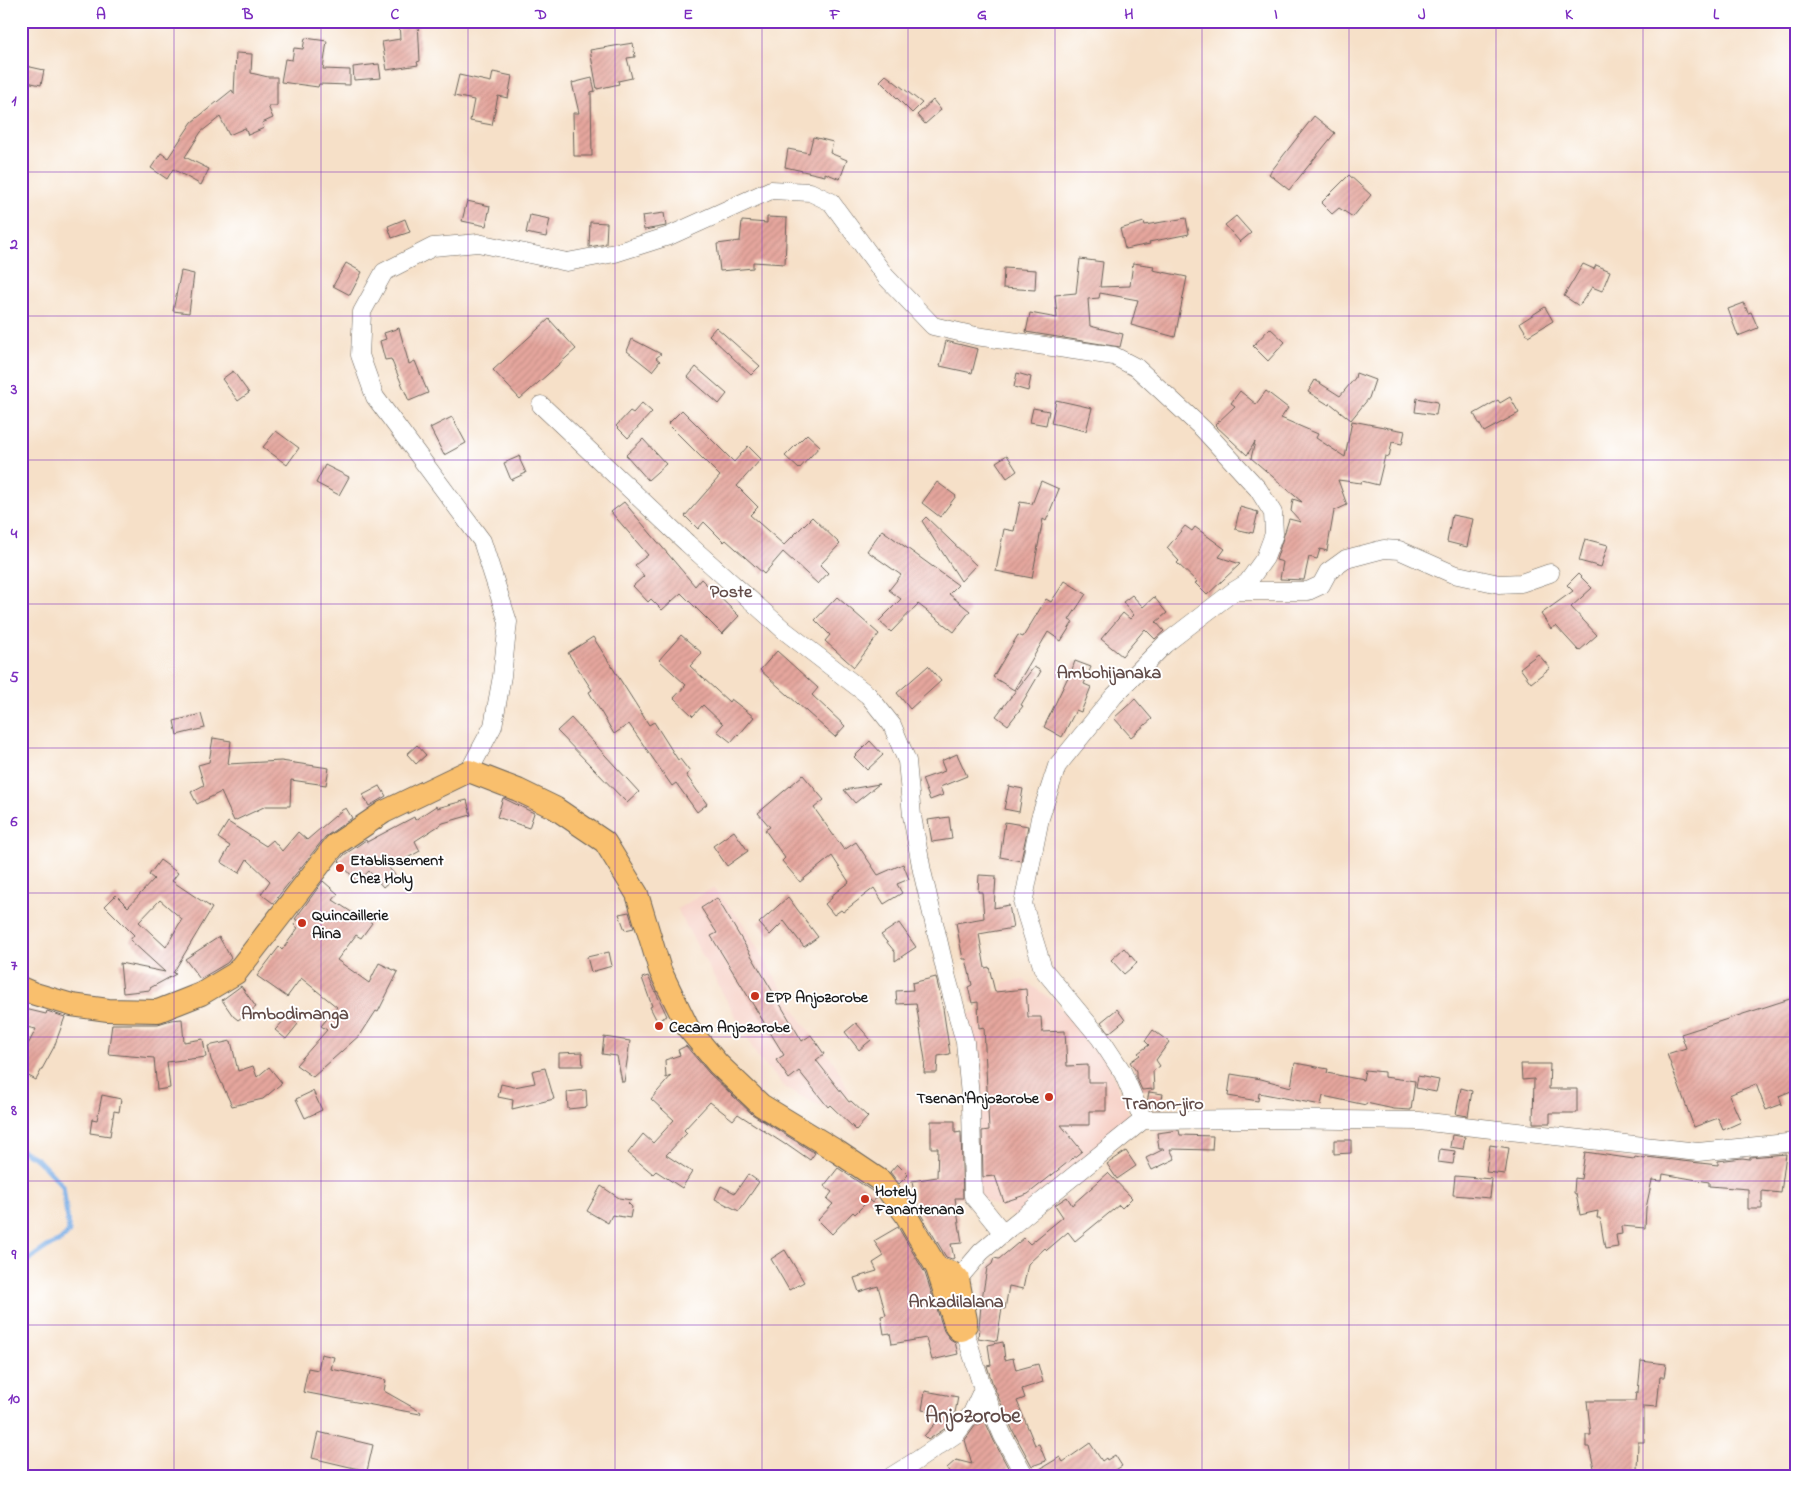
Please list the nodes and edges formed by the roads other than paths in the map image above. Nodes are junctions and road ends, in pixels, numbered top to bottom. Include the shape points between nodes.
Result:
1 (541, 405) dead end
2 (1550, 573) dead end
3 (1234, 591) junction
4 (469, 771) junction
5 (21, 988) edge
6 (1143, 1120) junction
7 (1796, 1142) edge
8 (1003, 1233) junction
9 (937, 1268) junction
10 (958, 1279) junction
11 (964, 1329) junction
12 (983, 1389) junction
13 (892, 1476) edge
14 (1024, 1476) edge

1 - 8 street via 785,631 868,694 892,724 907,761 922,871 965,1042 974,1196
2 - 3 street via 1521,583 1499,584 1453,574 1399,550 1384,548 1346,559 1328,572 1321,585 1308,591
3 - 4 street via 1248,583 1264,558 1274,534 1273,513 1258,488 1203,429 1137,368 1114,356 976,336 933,326 886,277 831,202 810,192 771,190 669,236 615,253 567,262 478,243 433,247 384,272 362,312 360,355 375,397 482,541 508,622 493,726
3 - 6 street via 1165,644 1114,696 1057,766 1040,818 1023,904 1043,969 1100,1038 1123,1073
4 - 5 main road via 384,812 335,845 236,973 201,994 158,1011 108,1010 72,1005
4 - 9 main road via 554,808 605,842 637,894 660,970 688,1028 718,1064 761,1105 881,1181 906,1215
6 - 7 street via 1419,1121 1698,1152
6 - 8 street
8 - 10 street
9 - 10 main road via 952,1273
9 - 11 main road via 956,1327
10 - 11 main road via 966,1320
11 - 12 street
12 - 13 street via 956,1434
12 - 14 street

